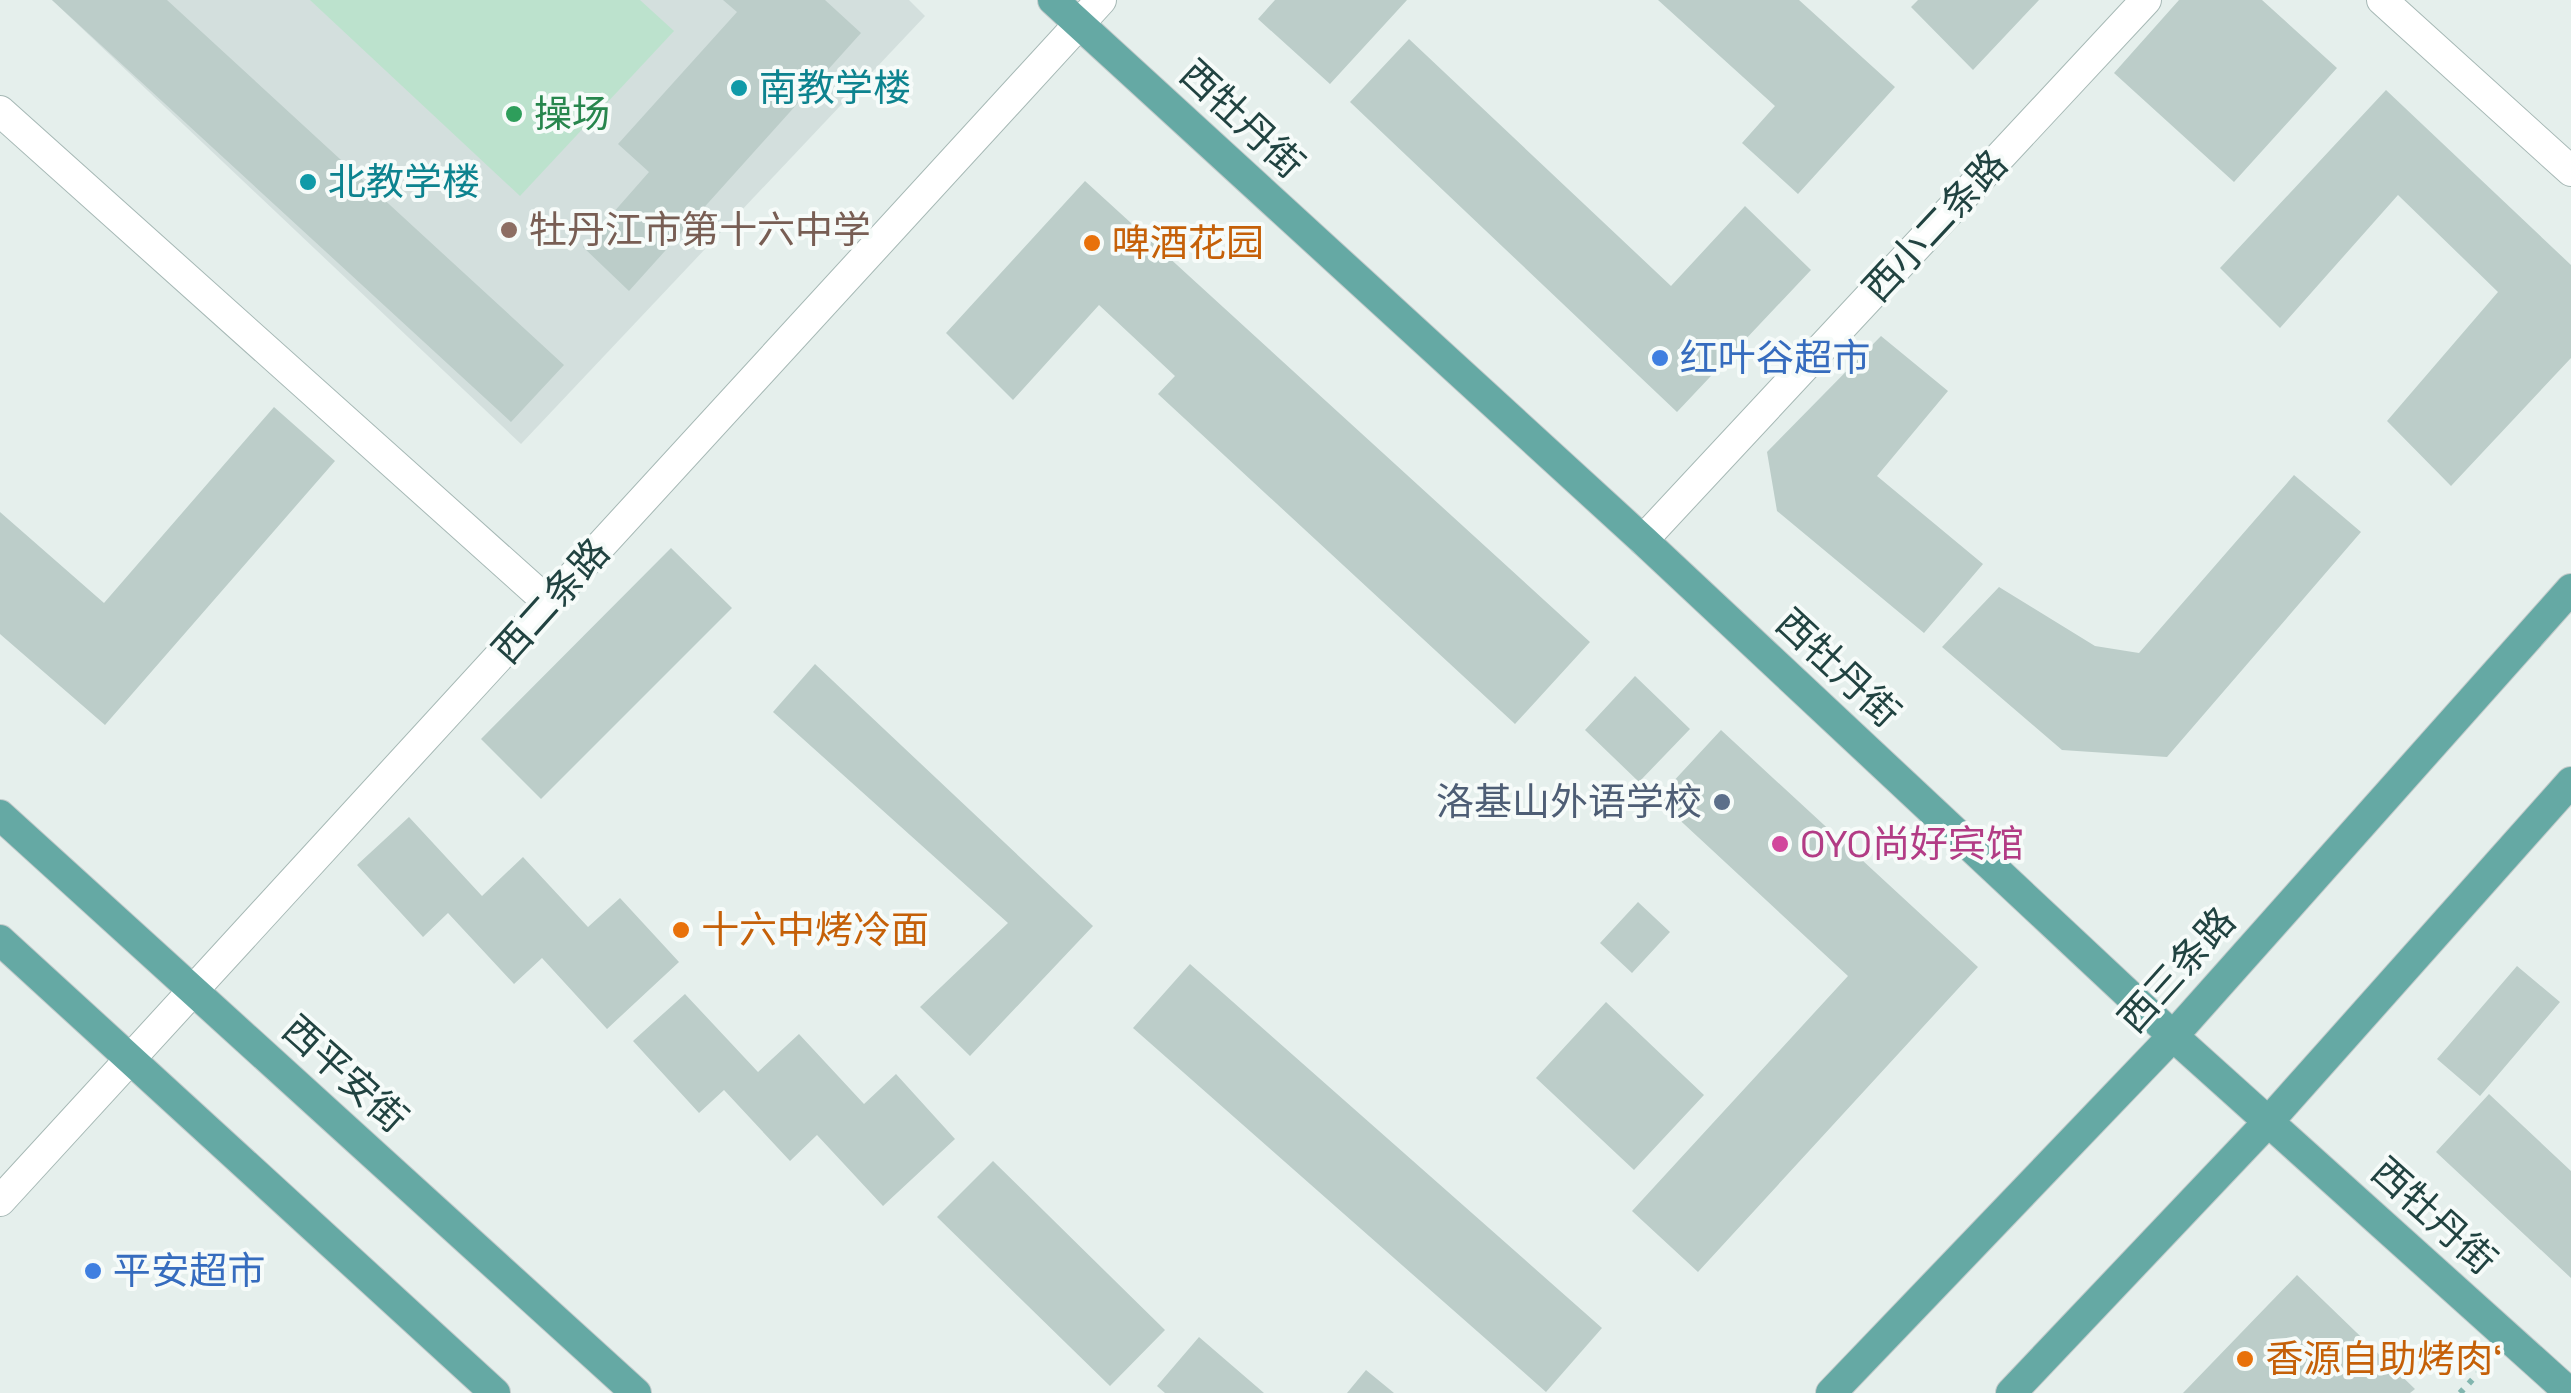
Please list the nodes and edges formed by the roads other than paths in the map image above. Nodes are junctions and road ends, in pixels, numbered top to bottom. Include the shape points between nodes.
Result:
1 (1053, 0) edge
2 (1101, 0) edge
3 (2146, 0) edge
4 (2382, 0) edge
5 (1079, 24) junction
6 (0, 111) edge
7 (2571, 171) edge
8 (1643, 540) junction
9 (2571, 589) edge
10 (549, 603) junction
11 (2571, 782) edge
12 (0, 816) edge
13 (0, 940) edge
14 (194, 991) junction
15 (2173, 1036) junction
16 (131, 1060) junction
17 (2269, 1121) junction
18 (0, 1201) edge
19 (495, 1393) edge
20 (636, 1393) edge
21 (1831, 1393) edge
22 (2012, 1393) edge
23 (2570, 1393) edge

1 - 5 main road, 西牡丹街
2 - 5 street, 西二条路
3 - 8 street, 西小二条路
4 - 7 street
5 - 8 main road, 西牡丹街
5 - 10 street, 西二条路
6 - 10 street
8 - 15 main road, 西牡丹街
9 - 15 main road, 西三条路
10 - 14 street, 西二条路
11 - 17 main road
12 - 14 main road, 西平安街
13 - 16 main road
14 - 16 street, 西二条路
14 - 20 main road, 西平安街
15 - 17 main road, 西牡丹街
15 - 21 main road, 西三条路
16 - 18 street, 西二条路
16 - 19 main road
17 - 22 main road
17 - 23 main road, 西牡丹街

